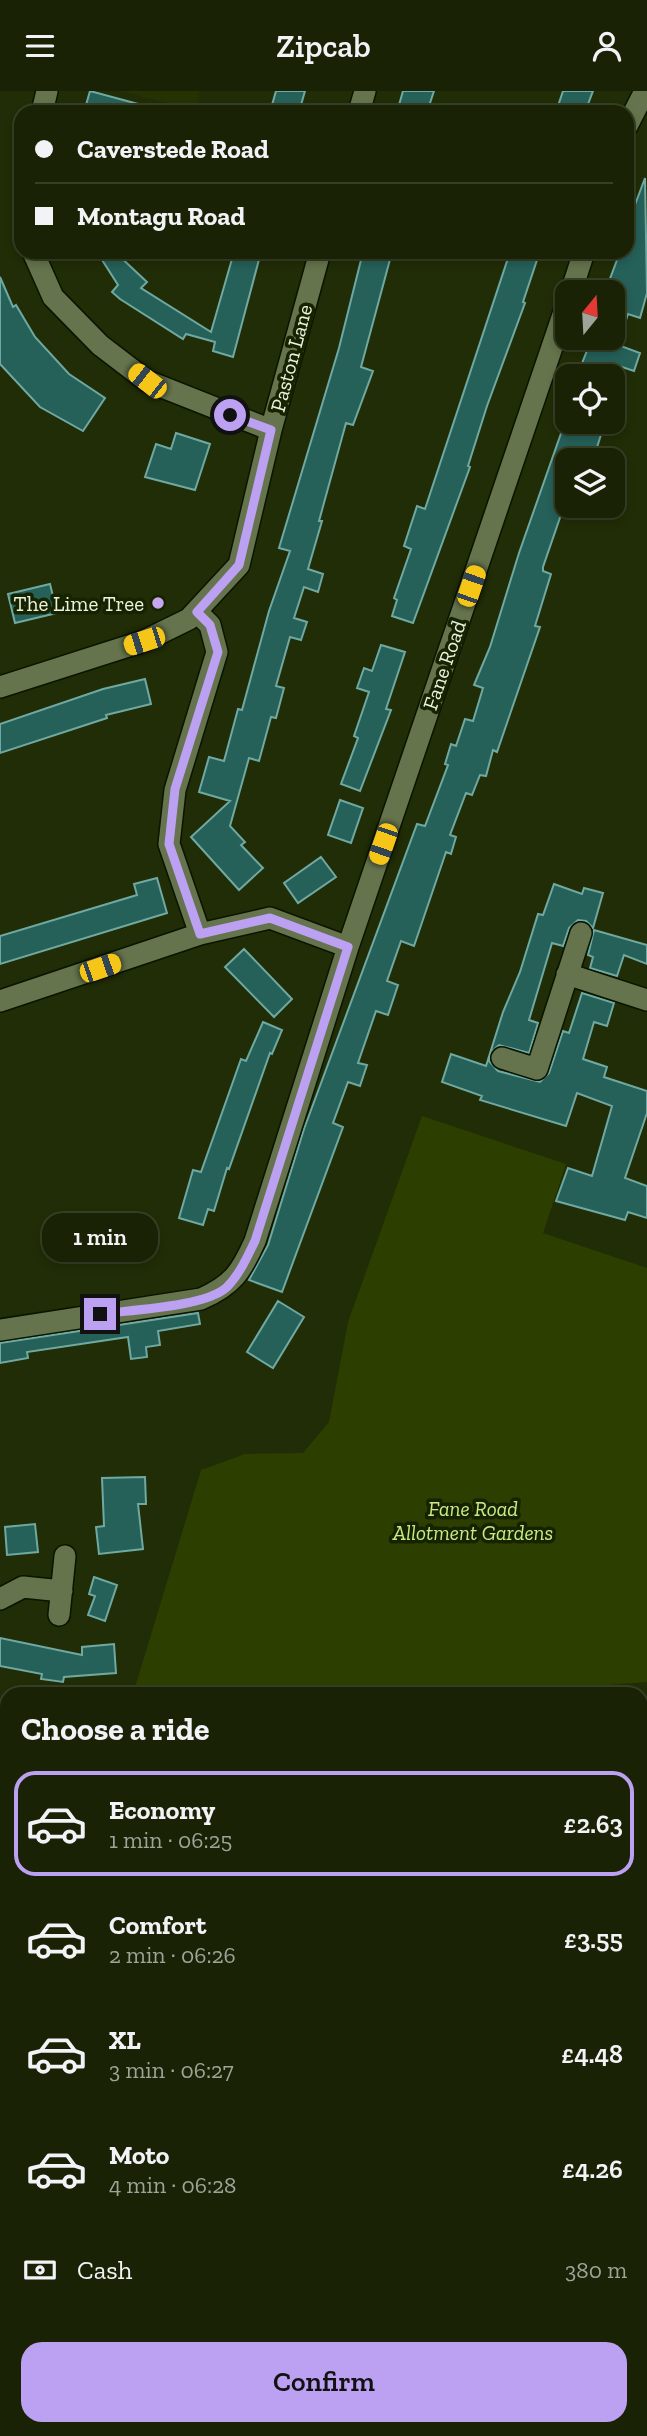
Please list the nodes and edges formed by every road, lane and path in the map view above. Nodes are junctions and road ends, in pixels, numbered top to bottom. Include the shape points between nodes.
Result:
1 (645, 91) edge
2 (634, 112) edge
3 (36, 259) edge
4 (318, 259) edge
5 (582, 259) edge
6 (575, 280) edge
7 (555, 338) edge
8 (271, 430) junction
9 (197, 612) junction
10 (0, 687) edge
11 (580, 933) dead end
12 (200, 934) junction
13 (348, 947) junction
14 (568, 974) junction
15 (647, 1000) edge
16 (0, 1001) edge
17 (502, 1058) dead end
18 (0, 1329) edge
19 (65, 1556) dead end
20 (62, 1591) junction
21 (0, 1599) edge
22 (59, 1615) dead end

1 - 2 street
3 - 8 street via 53,297 100,345 147,381
4 - 8 street, Paston Lane
5 - 6 street
7 - 13 street, Fane Road
8 - 9 street, Paston Lane via 239,565
9 - 10 street, Paston Lane via 144,641
9 - 12 street via 210,625 218,652 175,789 169,844
11 - 14 street
12 - 13 street via 270,918
12 - 16 street
13 - 18 street, Fane Road via 255,1241 243,1268 225,1289 201,1299
14 - 15 street
14 - 17 street via 537,1069
19 - 20 street
20 - 21 street via 23,1587
20 - 22 street

